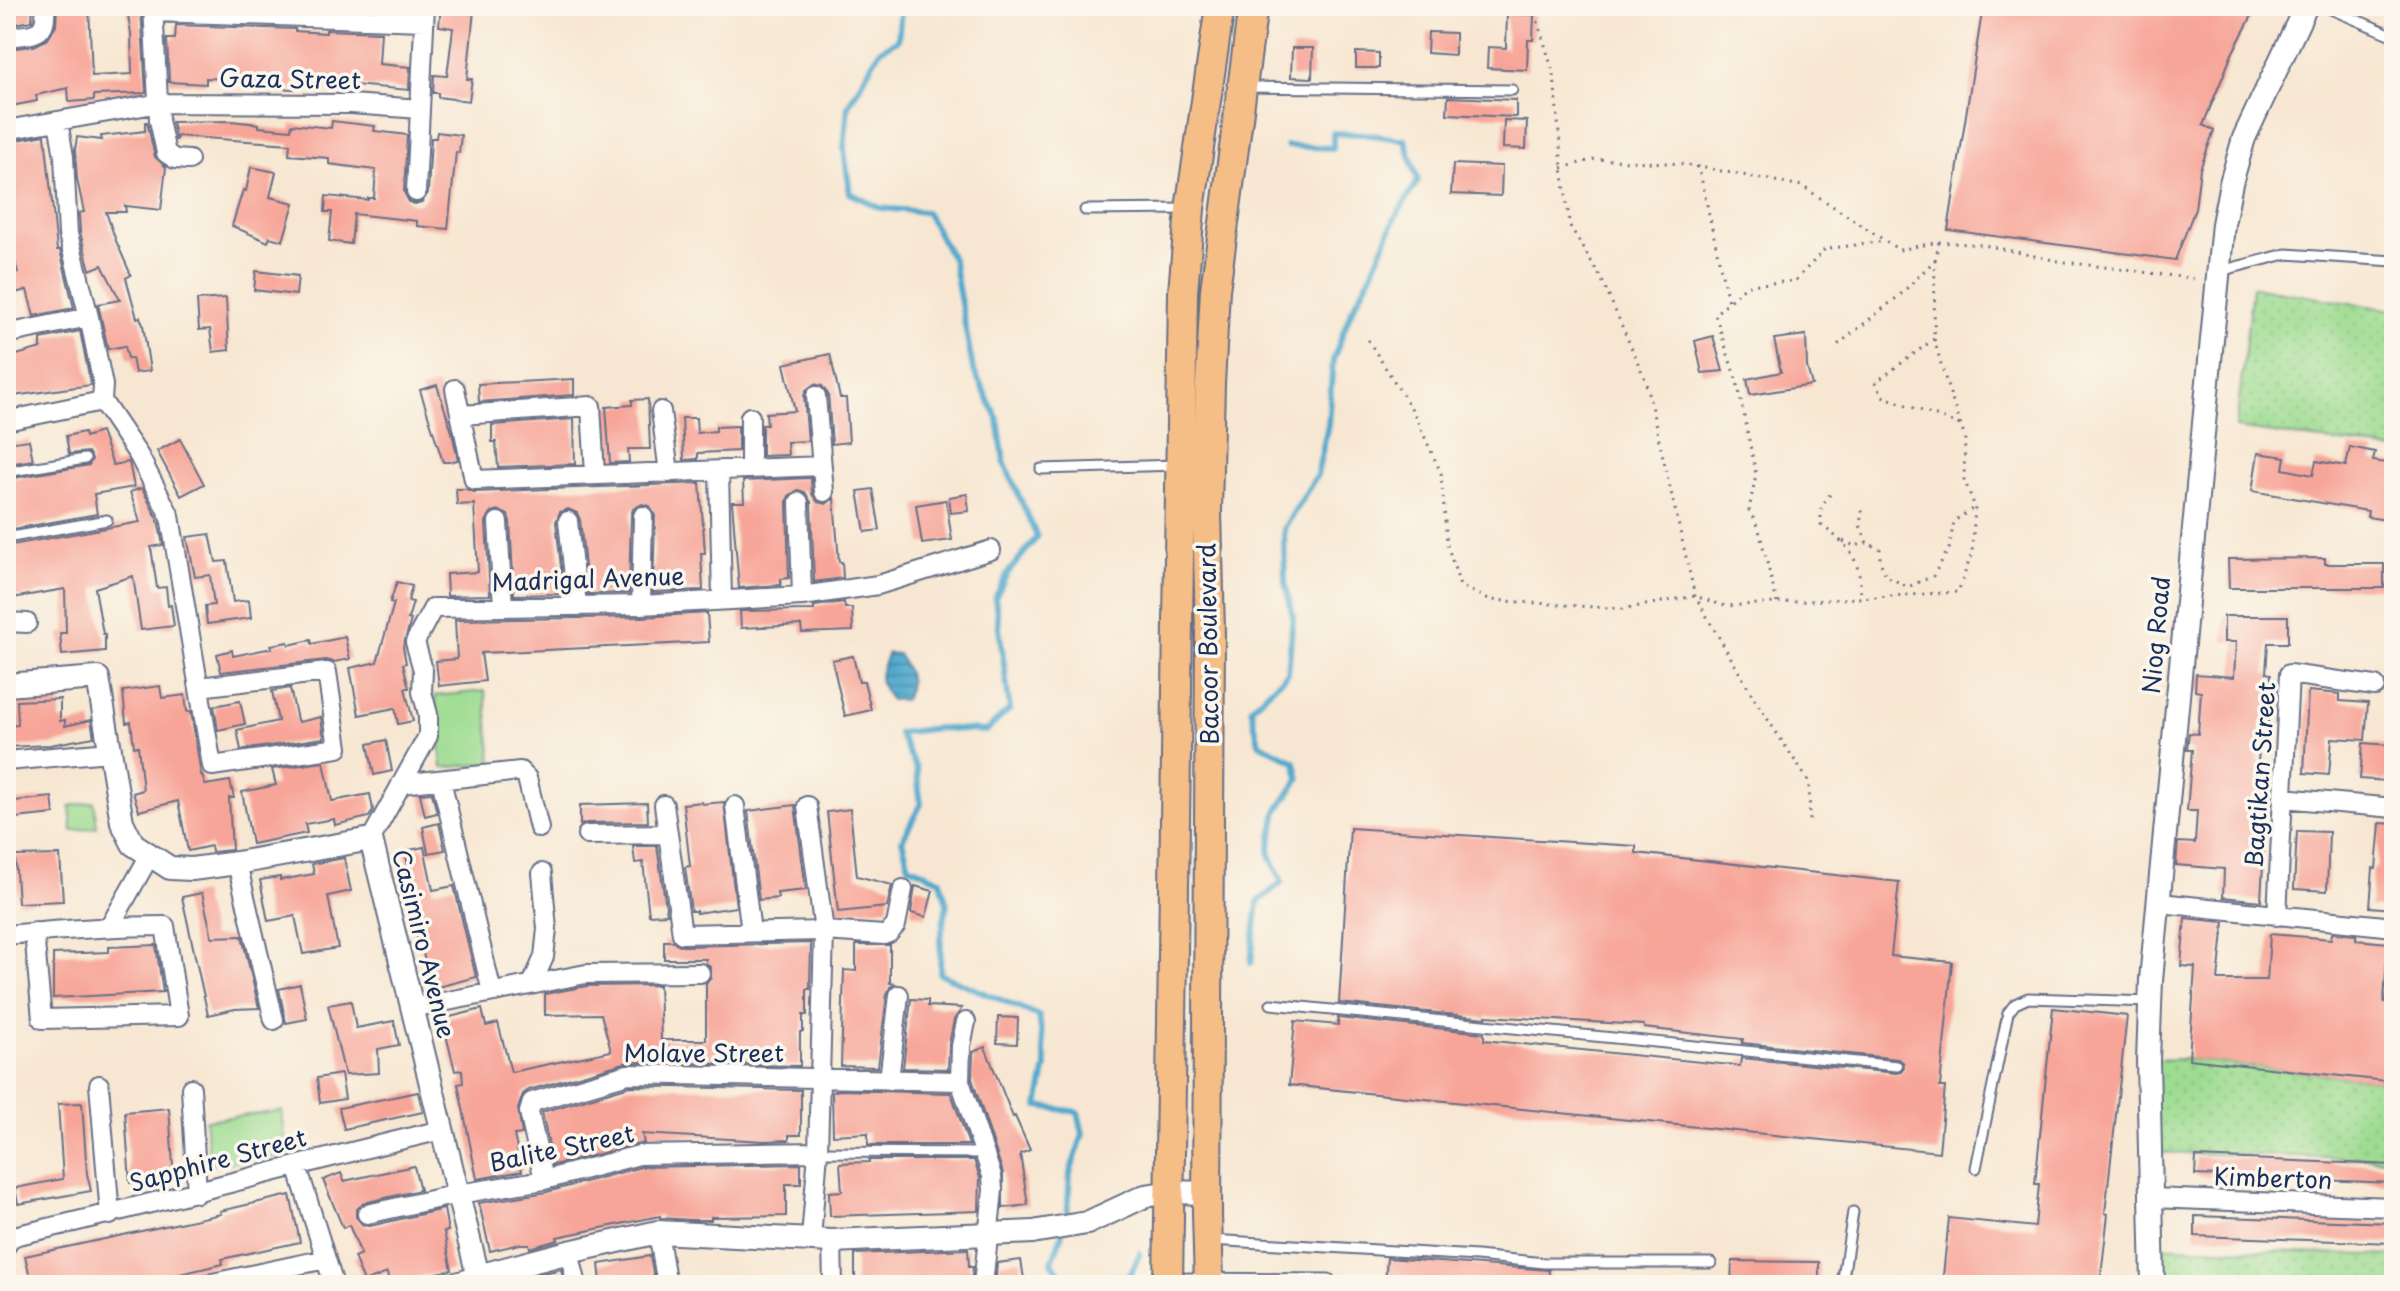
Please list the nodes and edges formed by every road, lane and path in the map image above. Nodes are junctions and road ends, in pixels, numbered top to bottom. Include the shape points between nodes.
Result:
1 (45, 6) edge
2 (1220, 6) edge
3 (1253, 6) edge
4 (1533, 6) edge
5 (2306, 6) edge
6 (2324, 6) edge
7 (154, 9) edge
8 (424, 13) edge
9 (2394, 36) edge
10 (6, 37) edge
11 (1242, 87) junction
12 (1512, 90) dead end
13 (160, 103) junction
14 (420, 109) junction
15 (58, 121) junction
16 (6, 130) edge
17 (189, 160) dead end
18 (1696, 166) junction
19 (1562, 168) junction
20 (416, 192) dead end
21 (1190, 209) junction
22 (1085, 210) dead end
23 (1885, 241) junction
24 (1939, 242) junction
25 (1935, 260) junction
26 (2394, 261) edge
27 (2217, 276) junction
28 (1728, 302) junction
29 (89, 317) junction
30 (6, 334) edge
31 (1934, 339) junction
32 (1368, 340) dead end
33 (1835, 347) dead end
34 (455, 389) dead end
35 (816, 396) dead end
36 (102, 401) junction
37 (661, 411) dead end
38 (461, 415) junction
39 (750, 417) dead end
40 (6, 421) edge
41 (1960, 425) junction
42 (85, 459) dead end
43 (1181, 465) junction
44 (822, 466) junction
45 (750, 469) junction
46 (1041, 469) dead end
47 (719, 471) junction
48 (6, 472) edge
49 (669, 473) junction
50 (595, 475) junction
51 (824, 492) dead end
52 (1830, 494) dead end
53 (799, 502) dead end
54 (1975, 507) junction
55 (1862, 510) dead end
56 (643, 516) dead end
57 (107, 520) dead end
58 (568, 521) dead end
59 (498, 522) dead end
60 (6, 538) edge
61 (1843, 541) junction
62 (1867, 543) junction
63 (991, 550) dead end
64 (802, 596) junction
65 (1695, 596) junction
66 (1860, 598) junction
67 (722, 599) junction
68 (1777, 603) junction
69 (577, 605) junction
70 (641, 605) junction
71 (503, 607) junction
72 (6, 622) edge
73 (27, 623) dead end
74 (6, 685) edge
75 (2375, 686) dead end
76 (199, 687) junction
77 (110, 752) junction
78 (6, 761) edge
79 (441, 780) junction
80 (401, 784) junction
81 (2283, 798) junction
82 (664, 805) dead end
83 (735, 806) dead end
84 (807, 806) dead end
85 (2394, 808) edge
86 (1810, 825) dead end
87 (539, 828) dead end
88 (668, 834) junction
89 (587, 835) dead end
90 (371, 839) junction
91 (150, 855) junction
92 (237, 863) junction
93 (542, 873) dead end
94 (903, 889) dead end
95 (2160, 903) junction
96 (2277, 916) junction
97 (110, 926) junction
98 (2394, 927) edge
99 (824, 931) junction
100 (34, 932) junction
101 (751, 932) junction
102 (6, 935) edge
103 (700, 973) dead end
104 (532, 984) junction
105 (492, 992) junction
106 (899, 995) dead end
107 (2150, 1002) junction
108 (1271, 1004) dead end
109 (412, 1008) junction
110 (274, 1020) dead end
111 (966, 1022) dead end
112 (1897, 1066) dead end
113 (821, 1079) junction
114 (889, 1080) junction
115 (960, 1081) junction
116 (99, 1085) dead end
117 (191, 1088) dead end
118 (442, 1130) junction
119 (818, 1152) junction
120 (984, 1153) junction
121 (297, 1166) junction
122 (1976, 1168) dead end
123 (544, 1180) junction
124 (1171, 1192) junction
125 (197, 1193) junction
126 (1207, 1193) junction
127 (458, 1194) junction
128 (2151, 1198) junction
129 (2394, 1207) edge
130 (1853, 1212) dead end
131 (367, 1214) dead end
132 (110, 1215) junction
133 (658, 1232) junction
134 (988, 1233) junction
135 (822, 1240) junction
136 (1208, 1240) junction
137 (6, 1244) edge
138 (569, 1252) junction
139 (326, 1259) junction
140 (1711, 1263) dead end
141 (478, 1276) junction
142 (1168, 1282) edge
143 (1210, 1282) edge
144 (203, 1285) edge
145 (334, 1285) edge
146 (445, 1285) edge
147 (577, 1285) edge
148 (667, 1285) edge
149 (833, 1285) edge
150 (983, 1285) edge
151 (1328, 1285) edge
152 (1842, 1285) edge
153 (2153, 1285) edge

1 - 10 street via 44,28 37,34
2 - 21 main road, Bacoor Boulevard
3 - 11 main road, Bacoor Boulevard
4 - 19 path via 1554,75
5 - 27 street, Niog Road via 2244,138 2231,183
6 - 9 lane
7 - 8 street
7 - 13 street
8 - 14 street
11 - 12 lane
11 - 126 main road, Bacoor Boulevard via 1215,290 1210,384
13 - 14 street, Gaza Street
13 - 15 street, Gaza Street
13 - 17 street via 166,153
14 - 20 street
15 - 16 street, Gaza Street
15 - 29 street via 68,234
18 - 19 path via 1595,159
18 - 23 path via 1802,186
18 - 28 path
19 - 65 path via 1570,226 1601,278 1645,379
21 - 22 lane
21 - 43 main road, Bacoor Boulevard via 1183,292
23 - 24 path via 1899,250
23 - 28 path via 1825,249 1795,281 1747,285
24 - 25 path
24 - 27 path via 1984,245 2058,261
25 - 31 path
25 - 33 path
26 - 27 lane via 2286,254
27 - 95 street, Niog Road
28 - 68 path via 1715,314 1738,386 1756,474 1749,510
29 - 30 street
29 - 36 street
31 - 41 path
31 - 41 path via 1876,382 1882,396
32 - 65 path via 1413,411 1441,473 1447,544 1460,586 1491,600 1623,609
34 - 38 street
35 - 44 street
36 - 40 street
36 - 76 street via 170,516
37 - 49 street
38 - 50 street via 474,480
38 - 50 street via 591,406
39 - 45 street
41 - 54 path via 1965,438 1964,479
42 - 48 lane
43 - 46 lane
43 - 124 main road, Bacoor Boulevard
44 - 45 street
44 - 51 street
45 - 47 street
47 - 49 street
47 - 67 street
49 - 50 street
52 - 61 path via 1821,509 1821,525
53 - 64 street
54 - 62 path via 1954,521 1949,549 1933,576 1908,587 1886,576 1880,549
54 - 66 path via 1972,553 1958,592
55 - 62 path via 1860,525
56 - 70 street
57 - 60 lane
58 - 69 street
59 - 71 street
61 - 62 path
61 - 66 path via 1862,575
63 - 64 street, Madrigal Avenue via 878,585
64 - 67 street, Madrigal Avenue
65 - 68 path via 1725,606
65 - 86 path via 1809,782
66 - 68 path
67 - 70 street, Madrigal Avenue
69 - 70 street, Madrigal Avenue
69 - 71 street, Madrigal Avenue
71 - 80 street, Madrigal Avenue via 433,608 415,642 423,670 428,736
72 - 73 street
74 - 77 street, Casimiro Avenue via 98,678
75 - 81 street, Bagtikan Street via 2289,674
76 - 76 street via 327,672 338,748 212,766
77 - 78 street
77 - 91 street, Casimiro Avenue via 122,822 133,844
79 - 80 street
79 - 87 street via 520,771 527,778
79 - 105 street
80 - 90 street, Madrigal Avenue
81 - 85 street
81 - 96 street, Bagtikan Street
82 - 88 street
83 - 101 street
84 - 99 street
88 - 89 street
88 - 101 street via 682,934
90 - 92 street, Casimiro Avenue
90 - 109 street, Casimiro Avenue
91 - 92 street, Casimiro Avenue via 170,868
91 - 97 street
92 - 110 street
93 - 104 street via 547,929 544,957
94 - 99 street via 896,925 889,933
95 - 96 street
95 - 107 street, Niog Road
96 - 98 street
97 - 100 street
97 - 100 street via 165,926 179,1016 42,1019
99 - 101 street
99 - 113 street
100 - 102 street
103 - 104 street via 586,974
104 - 105 street
105 - 109 street
106 - 114 street
107 - 122 lane via 2028,998 2015,1004 2008,1013
107 - 128 street, Niog Road
108 - 112 lane
109 - 118 street, Casimiro Avenue
111 - 115 street
113 - 114 street, Molave Street
113 - 119 street
113 - 123 street, Molave Street via 628,1074 537,1099 529,1112
114 - 115 street, Molave Street
115 - 120 street
116 - 132 street
117 - 125 street
118 - 121 street, Sapphire Street
118 - 127 street, Casimiro Avenue
119 - 120 lane
119 - 123 street, Balite Street via 639,1155
119 - 135 street
120 - 134 street via 993,1190
121 - 125 street, Sapphire Street
121 - 139 street
123 - 127 street, Balite Street
124 - 126 street
124 - 134 street via 1145,1196 1087,1223
124 - 142 main road, Bacoor Boulevard
125 - 132 street, Sapphire Street
126 - 136 main road, Bacoor Boulevard
127 - 131 street, Balite Street
127 - 141 street, Casimiro Avenue
128 - 129 street, Kimberton
128 - 153 street, Niog Road
130 - 152 lane
132 - 137 street, Sapphire Street via 18,1235
133 - 135 street
133 - 138 street
133 - 148 street
134 - 135 street
134 - 150 street
135 - 149 street
136 - 140 lane via 1544,1263
136 - 143 main road, Bacoor Boulevard
138 - 141 street
138 - 147 street
139 - 144 street
139 - 145 street
141 - 146 street
142 - 143 lane
143 - 151 lane via 1329,1279

